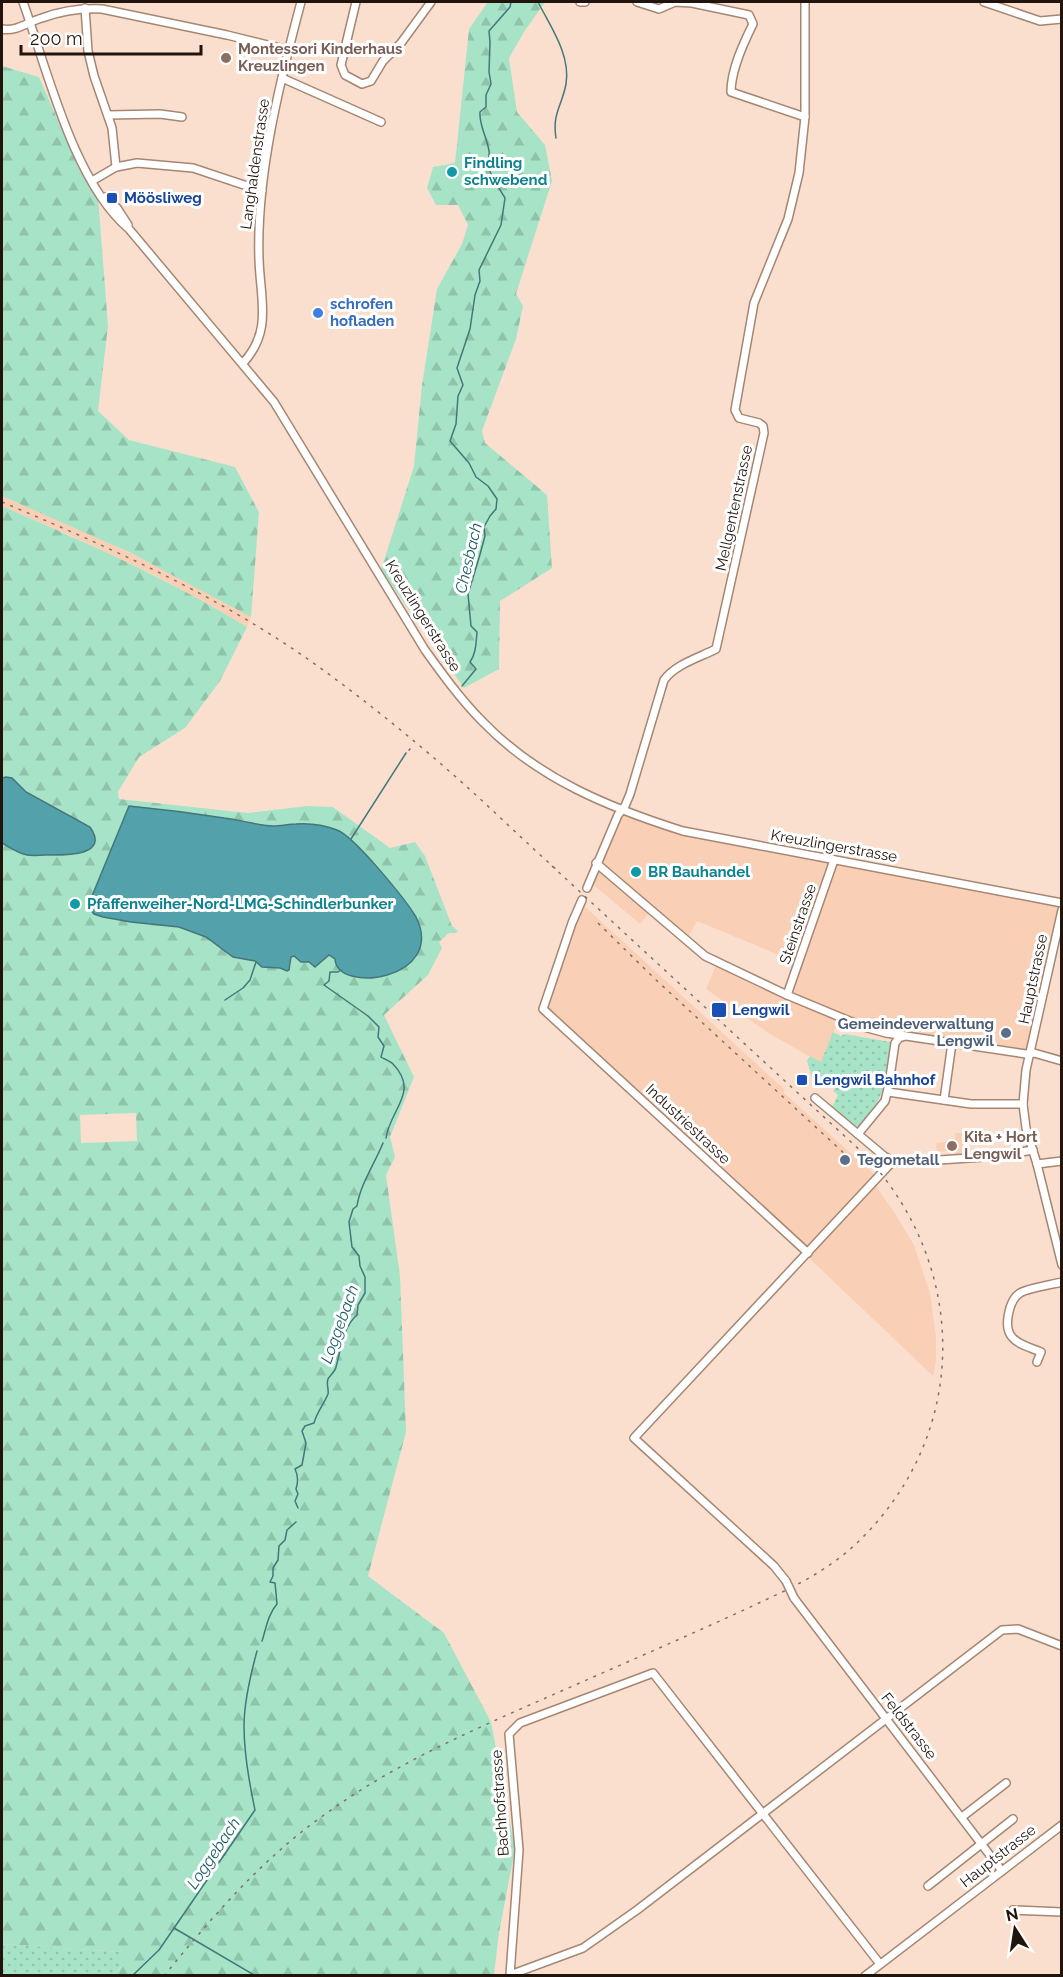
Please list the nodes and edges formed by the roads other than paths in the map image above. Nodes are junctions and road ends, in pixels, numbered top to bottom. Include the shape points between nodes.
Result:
1 (23, 2) edge
2 (301, 2) edge
3 (356, 2) edge
4 (431, 2) edge
5 (638, 2) edge
6 (805, 2) edge
7 (984, 2) edge
8 (85, 8) junction
9 (1062, 19) edge
10 (30, 22) junction
11 (2, 29) edge
12 (288, 50) junction
13 (282, 78) junction
14 (108, 115) junction
15 (182, 117) dead end
16 (805, 117) junction
17 (381, 122) dead end
18 (116, 167) junction
19 (92, 181) junction
20 (262, 191) junction
21 (243, 363) junction
22 (622, 810) junction
23 (834, 860) junction
24 (596, 863) junction
25 (587, 888) dead end
26 (582, 900) dead end
27 (1062, 903) edge
28 (1062, 910) edge
29 (787, 995) junction
30 (904, 1036) junction
31 (952, 1043) junction
32 (1030, 1053) junction
33 (1062, 1061) edge
34 (888, 1092) junction
35 (815, 1098) dead end
36 (944, 1100) junction
37 (1023, 1104) junction
38 (858, 1134) junction
39 (1033, 1150) junction
40 (892, 1161) junction
41 (1062, 1161) edge
42 (1037, 1164) junction
43 (808, 1253) junction
44 (1062, 1265) edge
45 (1062, 1282) edge
46 (1044, 1345) dead end
47 (1041, 1352) junction
48 (1037, 1362) dead end
49 (1062, 1646) edge
50 (885, 1718) junction
51 (1006, 1783) dead end
52 (761, 1814) junction
53 (962, 1817) junction
54 (1013, 1819) dead end
55 (1062, 1825) edge
56 (981, 1845) junction
57 (1002, 1871) junction
58 (928, 1886) dead end
59 (1013, 1910) dead end
60 (1062, 1912) edge
61 (879, 1964) junction
62 (866, 1976) edge

1 - 10 street, Kreuzlingerstrasse
2 - 12 street, Langhaldenstrasse
3 - 4 street via 341,65 345,75 363,84 371,81
5 - 16 street via 659,9 675,2 692,3 749,15 753,24 731,92
6 - 16 street, Mellgentenstrasse
7 - 9 street via 1040,21
8 - 10 street
8 - 12 street via 135,15
8 - 14 street via 88,51
10 - 11 street
10 - 19 street, Kreuzlingerstrasse via 72,141
12 - 13 street, Langhaldenstrasse
13 - 17 street
13 - 20 street, Langhaldenstrasse
14 - 15 street
14 - 18 street
16 - 22 street, Mellgentenstrasse via 788,219 754,303 735,410 740,418 763,426 764,434 716,650 680,666 664,680
18 - 19 street
18 - 20 street via 137,163 193,168
19 - 21 street, Kreuzlingerstrasse via 110,212 129,229
20 - 21 street, Langhaldenstrasse via 258,236 264,317 261,333
21 - 22 street, Kreuzlingerstrasse via 292,430 448,682 483,723 519,754 571,788
22 - 23 street, Kreuzlingerstrasse via 683,831
22 - 24 street
23 - 27 street, Kreuzlingerstrasse
23 - 29 street, Steinstrasse
24 - 25 street
24 - 29 street via 702,954
26 - 43 street, Industriestrasse via 543,1009
28 - 32 street, Hauptstrasse
29 - 30 street via 864,1027
30 - 31 street
30 - 34 street via 895,1043
31 - 32 street
31 - 36 street
32 - 33 street
32 - 37 street, Hauptstrasse
34 - 36 street
34 - 38 street
35 - 38 street
36 - 37 street
37 - 39 street, Hauptstrasse
38 - 40 street
39 - 40 street via 980,1158
39 - 42 street, Hauptstrasse
40 - 43 street
41 - 42 street
42 - 44 street, Hauptstrasse
43 - 50 street, Feldstrasse, bridge via 634,1438 774,1566
45 - 47 street via 1020,1293 1009,1311 1011,1336
46 - 47 street
47 - 48 street
49 - 50 street, Bachhofstrasse via 1018,1629 1002,1630
50 - 52 street, Bachhofstrasse
50 - 53 street, Feldstrasse
51 - 53 street
52 - 52 street, Bachhofstrasse via 584,1948 510,1975 519,1850 509,1734 520,1723 653,1673
52 - 61 street
53 - 56 street, Feldstrasse
54 - 56 street
55 - 57 street, Hauptstrasse
56 - 57 street, Feldstrasse
56 - 58 street
57 - 61 street, Hauptstrasse
59 - 60 street
61 - 62 street, Hauptstrasse

